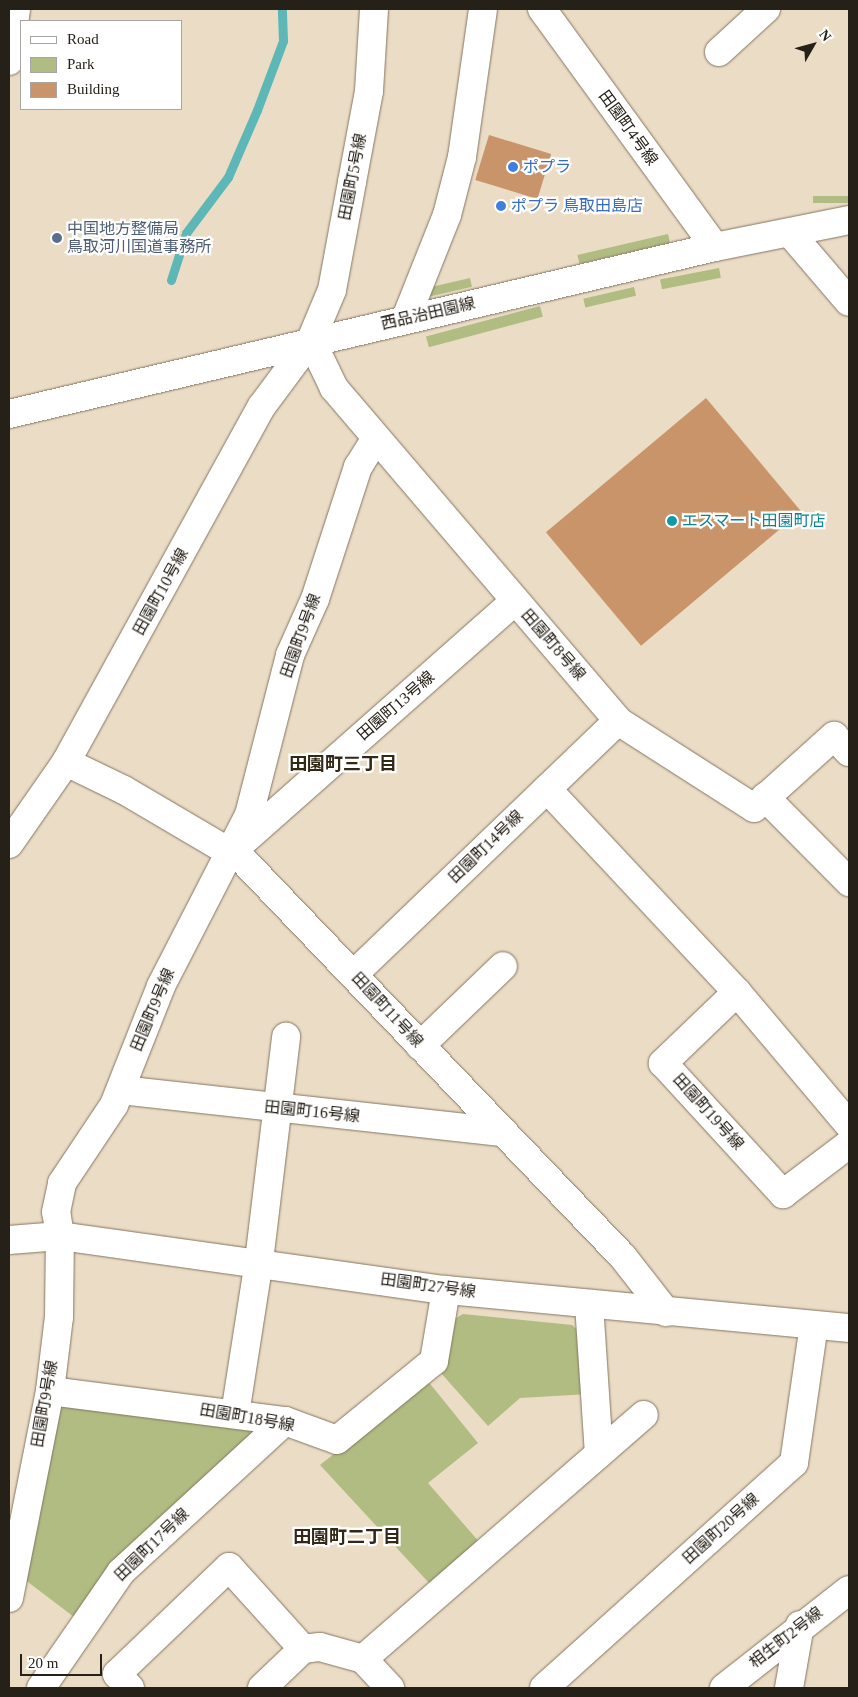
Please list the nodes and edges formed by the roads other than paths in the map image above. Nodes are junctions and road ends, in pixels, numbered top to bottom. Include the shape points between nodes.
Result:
1 (16, 9) edge
2 (374, 9) edge
3 (483, 9) edge
4 (542, 9) edge
5 (766, 9) edge
6 (719, 52) dead end
7 (9, 60) edge
8 (849, 220) edge
9 (790, 234) junction
10 (715, 247) junction
11 (849, 302) edge
12 (406, 318) junction
13 (312, 340) junction
14 (9, 414) edge
15 (376, 438) junction
16 (515, 601) junction
17 (618, 720) junction
18 (844, 736) edge
19 (66, 762) junction
20 (547, 789) junction
21 (765, 797) junction
22 (9, 844) edge
23 (232, 851) junction
24 (849, 882) edge
25 (503, 966) dead end
26 (354, 974) junction
27 (737, 992) junction
28 (286, 1037) dead end
29 (420, 1046) junction
30 (121, 1090) junction
31 (277, 1108) junction
32 (849, 1125) edge
33 (504, 1132) junction
34 (849, 1144) edge
35 (60, 1236) junction
36 (9, 1240) edge
37 (259, 1261) junction
38 (446, 1290) junction
39 (589, 1304) junction
40 (666, 1312) junction
41 (814, 1325) junction
42 (849, 1328) edge
43 (50, 1391) junction
44 (235, 1414) junction
45 (644, 1414) dead end
46 (285, 1421) junction
47 (599, 1454) junction
48 (14, 1533) edge
49 (849, 1590) edge
50 (9, 1598) edge
51 (800, 1625) junction
52 (303, 1649) junction
53 (364, 1659) junction
54 (41, 1688) edge
55 (130, 1688) edge
56 (262, 1688) edge
57 (390, 1688) edge
58 (544, 1688) edge
59 (724, 1688) edge
60 (789, 1688) edge

1 - 7 street
2 - 13 street, 田園町5号線 via 369,91 354,173 332,290
3 - 12 street via 462,157 447,215
4 - 10 street, 田園町4号線
5 - 6 street
8 - 9 street, 西品治田園線
9 - 10 street, 西品治田園線
9 - 11 street
10 - 12 street, 西品治田園線
12 - 13 street, 西品治田園線
13 - 14 street, 西品治田園線
13 - 15 street, 田園町8号線 via 334,388
13 - 19 street, 田園町10号線 via 262,406
15 - 16 street, 田園町8号線
15 - 23 street, 田園町9号線 via 358,467 315,599 290,656 249,815
16 - 17 street, 田園町8号線
16 - 23 street, 田園町13号線
17 - 20 street, 田園町14号線
17 - 21 street, 田園町8号線 via 754,808
18 - 21 street, 田園町8号線
19 - 22 street, 田園町10号線
19 - 23 street, 田園町11号線
20 - 26 street, 田園町14号線
20 - 27 street
21 - 24 street
23 - 26 street, 田園町11号線
23 - 30 street, 田園町9号線 via 157,994
25 - 29 street
26 - 29 street, 田園町11号線
27 - 32 street
27 - 34 street, 田園町19号線 via 663,1063 783,1194
28 - 31 street
29 - 33 street, 田園町11号線
30 - 31 street, 田園町16号線
30 - 35 street, 田園町9号線 via 62,1183 56,1212
31 - 33 street, 田園町16号線
31 - 37 street
33 - 40 street, 田園町11号線 via 623,1257
35 - 36 street, 田園町27号線
35 - 37 street, 田園町27号線
35 - 43 street, 田園町9号線 via 59,1317
37 - 38 street, 田園町27号線
37 - 44 street
38 - 39 street, 田園町27号線
38 - 46 street, 田園町18号線 via 434,1361 427,1367 336,1440
39 - 40 street, 田園町27号線
39 - 47 street
40 - 41 street, 田園町27号線
41 - 42 street, 田園町27号線
41 - 58 street, 田園町20号線 via 794,1464
43 - 44 street, 田園町18号線
43 - 48 street, 田園町9号線
44 - 46 street, 田園町18号線
45 - 47 street
46 - 54 street, 田園町17号線 via 121,1572
47 - 53 street
48 - 50 street, 田園町9号線
49 - 51 street, 相生町2号線
51 - 59 street, 相生町2号線
51 - 60 street
52 - 53 street via 320,1647
52 - 55 street via 229,1567 117,1674
52 - 56 street
53 - 57 street

